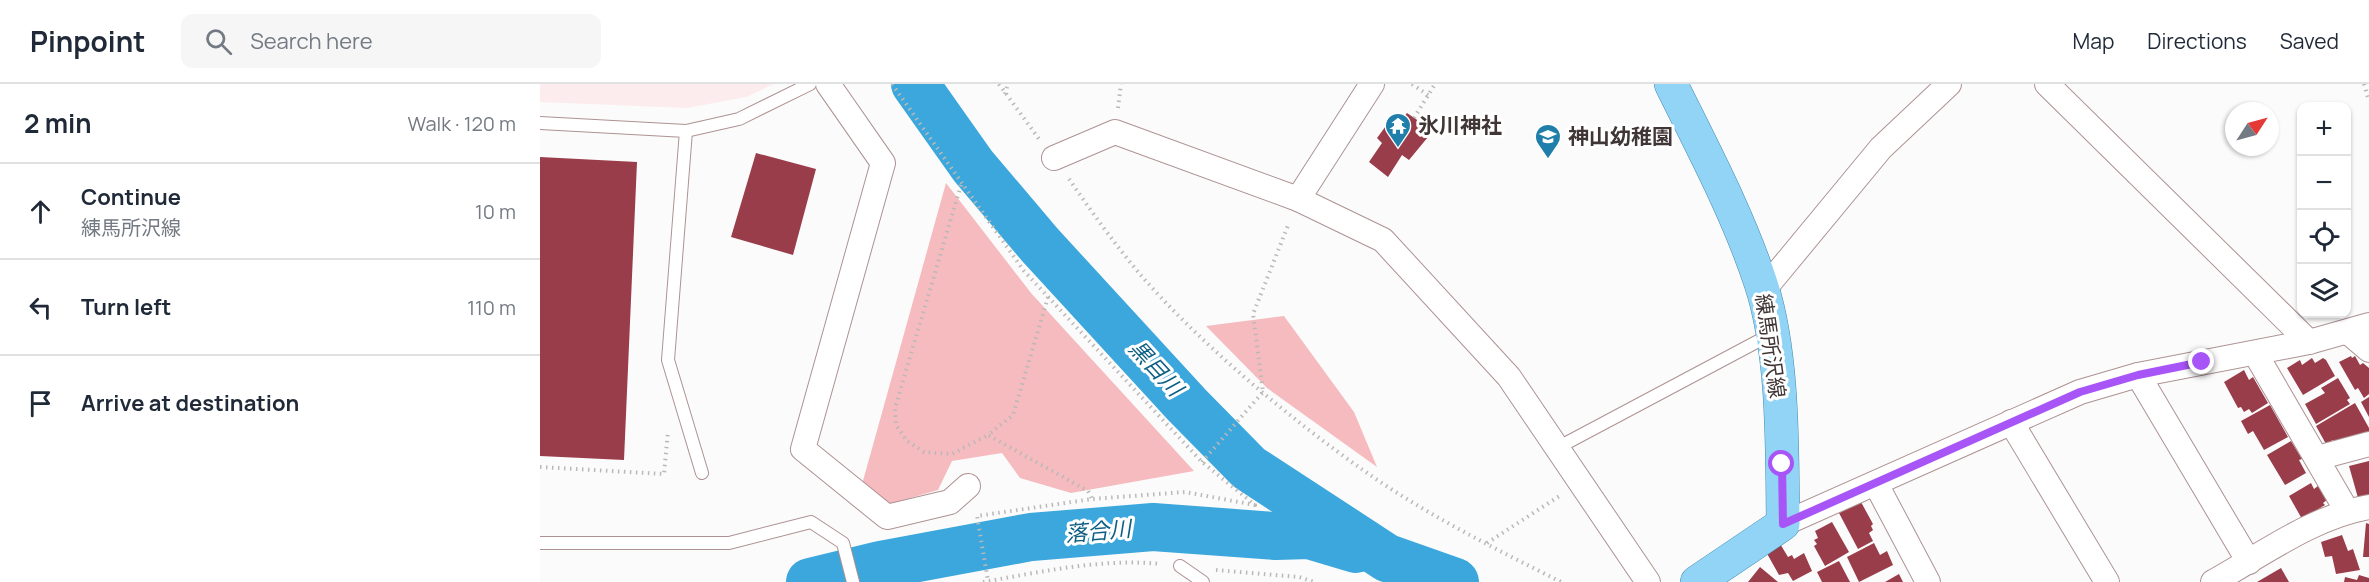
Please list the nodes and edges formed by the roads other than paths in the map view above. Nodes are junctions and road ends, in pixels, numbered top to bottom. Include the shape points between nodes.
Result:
1 (810, 84) edge
2 (828, 84) edge
3 (1372, 84) edge
4 (1671, 84) edge
5 (1949, 84) edge
6 (2047, 84) edge
7 (540, 123) edge
8 (686, 130) junction
9 (1053, 158) road end
10 (1298, 199) junction
11 (1761, 284) junction
12 (2359, 329) edge
13 (1773, 337) junction
14 (2309, 342) junction
15 (2369, 350) edge
16 (2255, 353) junction
17 (2138, 375) junction
18 (2011, 422) junction
19 (2369, 444) edge
20 (1557, 448) junction
21 (2317, 458) junction
22 (702, 473) dead end
23 (1876, 484) junction
24 (968, 486) dead end
25 (2358, 509) edge
26 (1783, 524) junction
27 (540, 543) edge
28 (2249, 562) junction
29 (1180, 566) road end
30 (853, 582) edge
31 (1203, 582) edge
32 (1648, 582) edge
33 (1697, 582) edge
34 (1928, 582) edge
35 (2107, 582) edge
36 (2213, 582) edge

1 - 8 lane via 739,119
2 - 24 street via 883,163 803,449 888,517 950,502
3 - 10 street
4 - 11 main road, 練馬所沢線 via 1723,188
5 - 11 street via 1881,148 1771,281
6 - 14 street
7 - 8 lane
8 - 22 lane via 668,360
9 - 10 street via 1114,132
10 - 20 street via 1383,240 1509,377
11 - 13 main road, 練馬所沢線
12 - 14 street
12 - 15 street
13 - 20 lane via 1764,338
13 - 26 main road, 練馬所沢線
14 - 16 street
16 - 17 street
16 - 21 street
17 - 18 street via 2080,392
17 - 28 street
18 - 23 street
18 - 35 street
19 - 21 street
20 - 32 street
21 - 25 street
23 - 26 street
23 - 34 street
25 - 28 street
26 - 33 main road
27 - 30 lane via 729,543 811,522 843,543
28 - 36 street
29 - 31 lane

